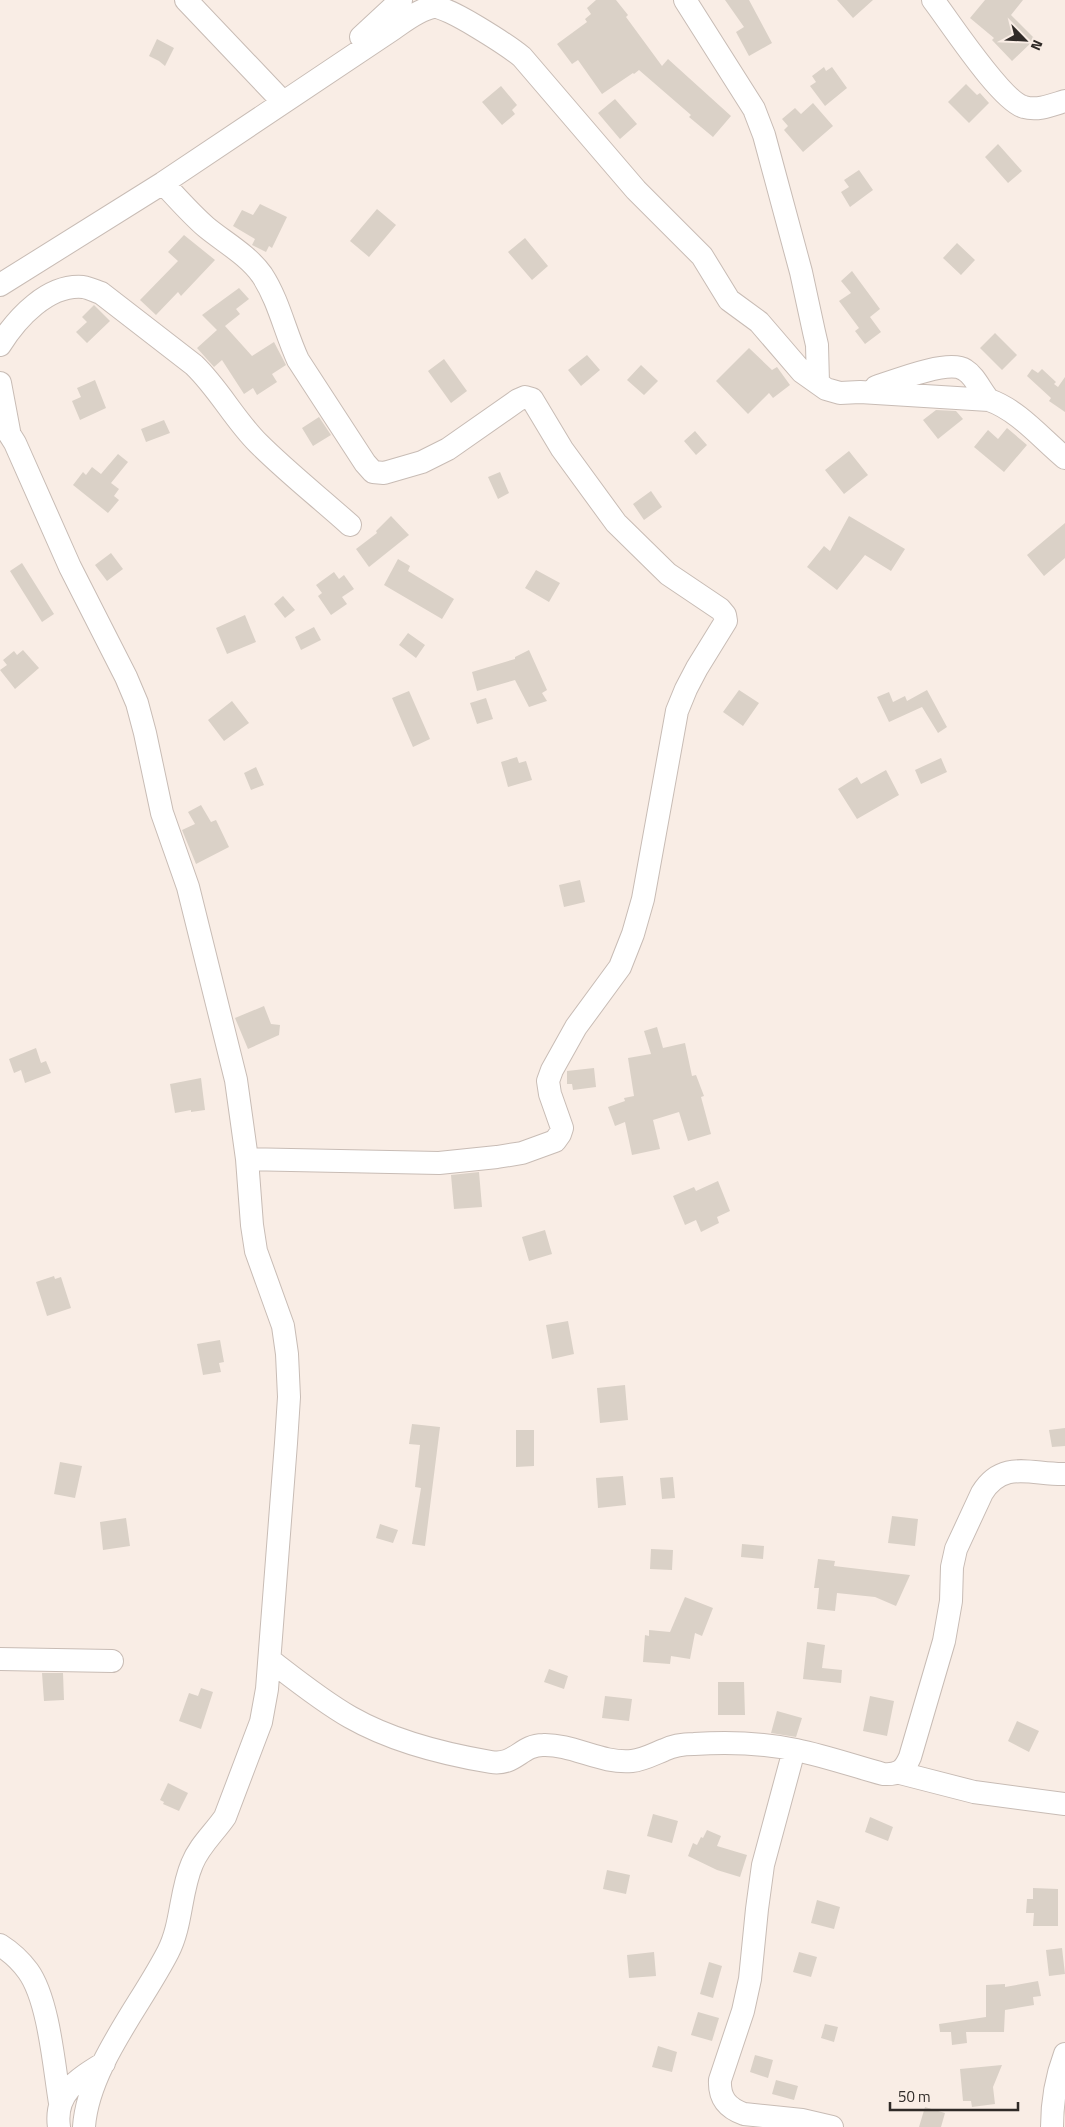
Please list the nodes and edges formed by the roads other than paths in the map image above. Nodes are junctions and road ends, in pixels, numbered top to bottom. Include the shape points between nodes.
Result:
1 (186, 0) edge
2 (401, 0) edge
3 (685, 0) edge
4 (933, 0) edge
5 (439, 2) edge
6 (333, 68) junction
7 (1065, 101) edge
8 (283, 102) junction
9 (164, 183) junction
10 (1, 283) edge
11 (0, 345) edge
12 (0, 383) edge
13 (818, 384) junction
14 (860, 392) junction
15 (989, 400) junction
16 (5, 425) edge
17 (1065, 458) edge
18 (350, 525) dead end
19 (247, 1159) junction
20 (1065, 1474) edge
21 (0, 1659) edge
22 (270, 1660) junction
23 (112, 1661) dead end
24 (794, 1750) junction
25 (900, 1773) junction
26 (1065, 1804) edge
27 (0, 1944) edge
28 (1065, 2054) edge
29 (104, 2063) junction
30 (60, 2103) junction
31 (59, 2127) edge
32 (84, 2127) edge
33 (832, 2127) edge
34 (1052, 2127) edge

1 - 8 street
2 - 6 street
3 - 13 street via 754,109 764,135 817,345
4 - 7 street via 1014,102 1024,108 1040,109
5 - 6 street
5 - 13 street via 522,58 636,190 702,256 728,300 759,322 802,372
6 - 8 street
8 - 9 street
9 - 10 street
9 - 19 street via 190,212 260,273 270,289 298,360 373,472 384,473 422,462 448,449 518,400 532,399 562,449 616,523 668,574 720,609 726,621 689,682 677,711 634,934 620,967 576,1027 548,1082 562,1128 555,1141 522,1153 449,1163
11 - 18 street via 31,309 54,293 73,287 101,293 208,378 258,443
12 - 16 street
13 - 14 street via 840,393
14 - 15 street
14 - 15 street via 952,367 967,371
15 - 17 street via 1013,413
16 - 19 street via 137,703 162,813 188,887 234,1071
19 - 22 street via 256,1250 283,1326 288,1354 286,1443
20 - 25 street via 1013,1470 999,1476 982,1493 956,1549 944,1641 910,1757
21 - 23 street
22 - 24 street via 352,1718 429,1748 491,1762 502,1763 531,1746 543,1745 631,1761 667,1748 693,1744
22 - 29 street via 260,1722 230,1805 216,1830 199,1848 191,1865 169,1951
24 - 25 street via 883,1774
24 - 33 street via 763,1865 748,1987 720,2080 720,2090 725,2103 744,2114 802,2120
25 - 26 street via 974,1792
27 - 30 street via 13,1953 29,1972 42,2000
28 - 34 street via 1056,2078
29 - 30 street via 68,2089
29 - 32 street via 84,2116
30 - 31 street

